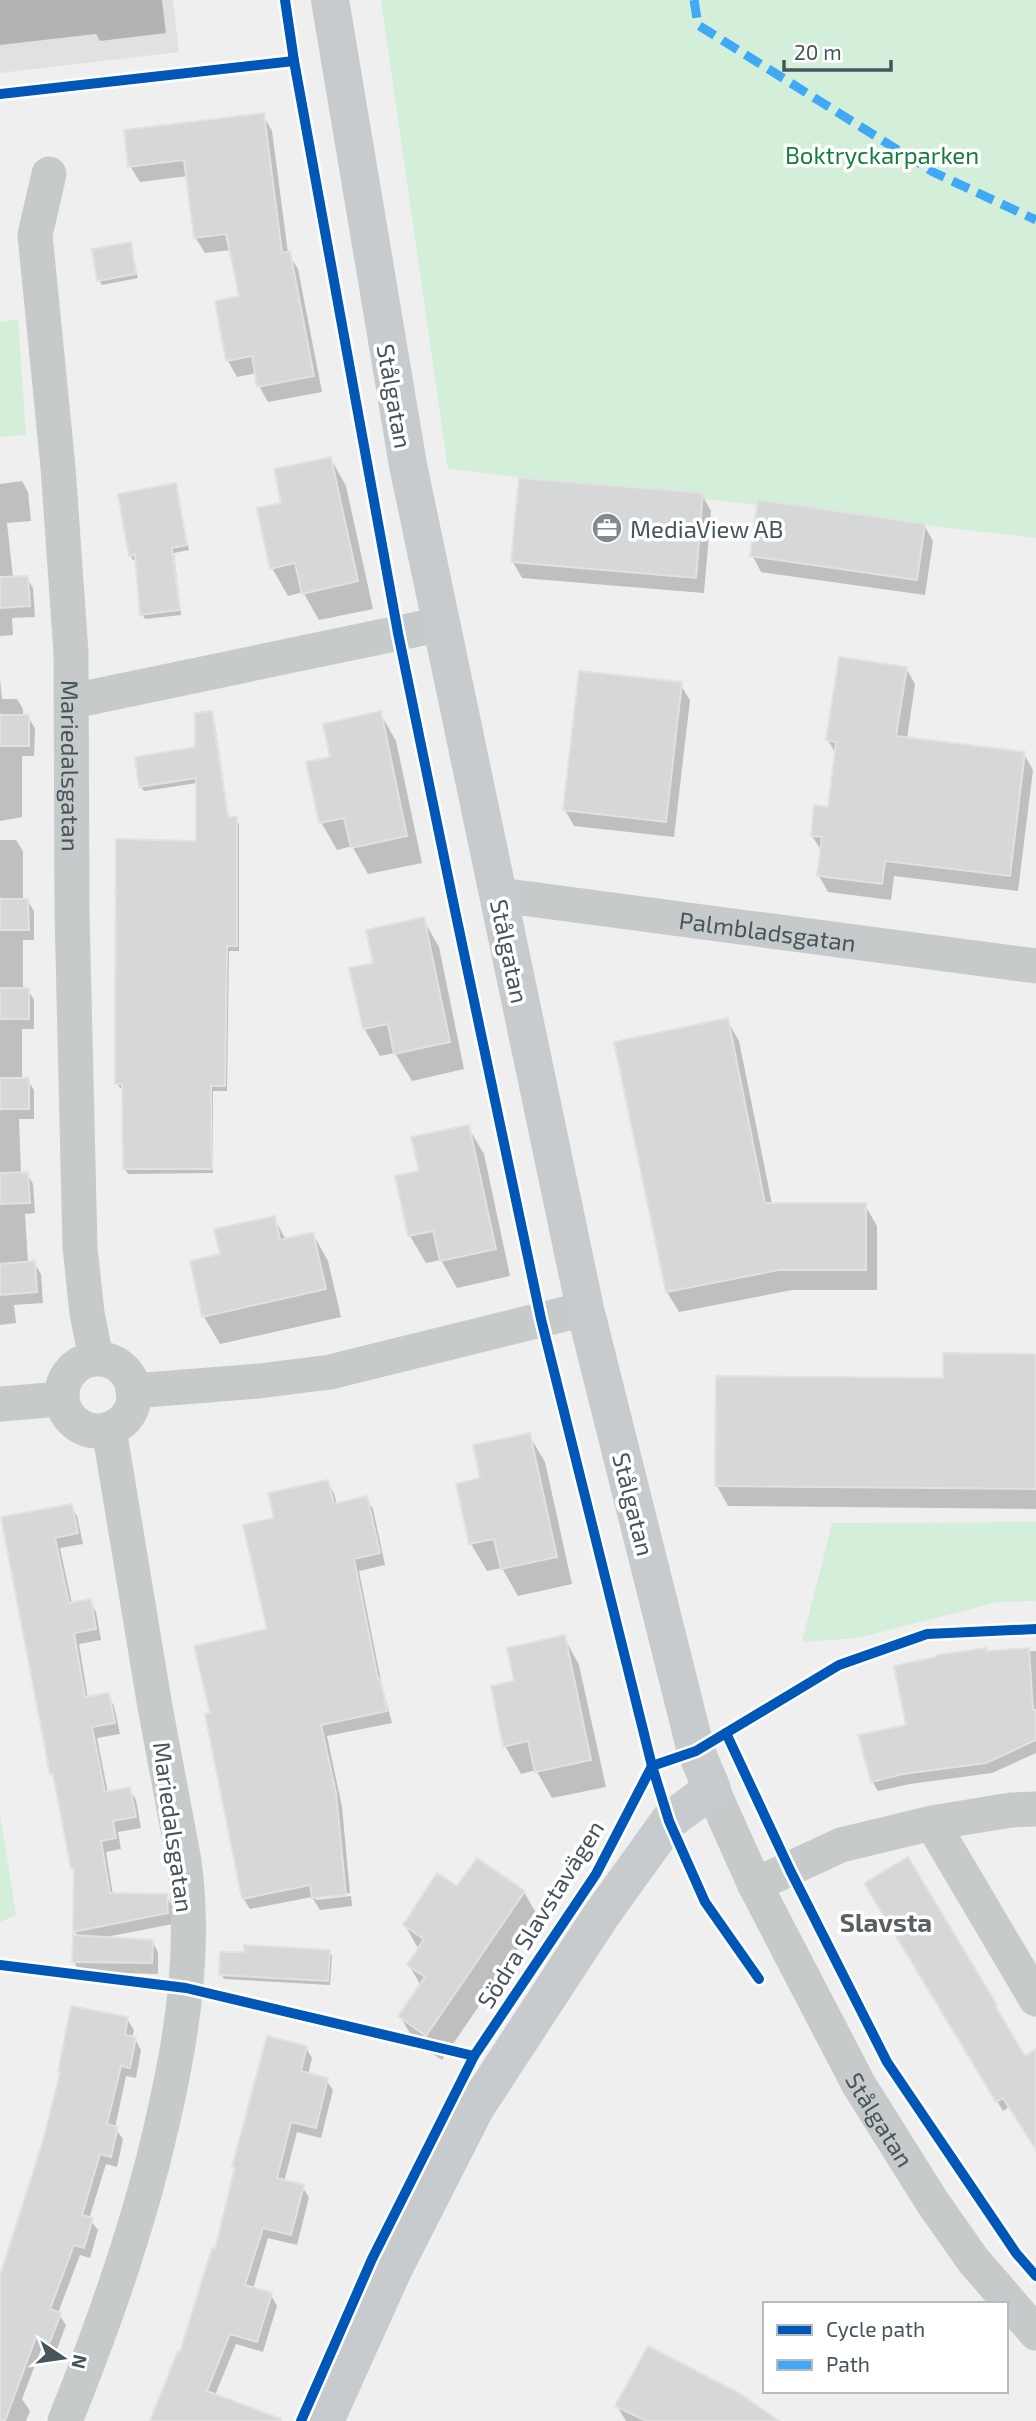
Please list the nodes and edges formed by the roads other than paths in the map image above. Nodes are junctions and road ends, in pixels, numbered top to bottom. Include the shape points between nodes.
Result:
1 (330, 0) edge
2 (49, 173) dead end
3 (442, 624) junction
4 (73, 701) junction
5 (499, 895) junction
6 (1036, 966) edge
7 (584, 1309) junction
8 (96, 1358) junction
9 (133, 1391) junction
10 (61, 1399) junction
11 (0, 1404) edge
12 (109, 1429) junction
13 (712, 1789) junction
14 (1036, 1810) edge
15 (932, 1823) junction
16 (755, 1885) junction
17 (1036, 1999) edge
18 (1036, 2333) edge
19 (65, 2421) edge
20 (325, 2421) edge

1 - 3 street, Stålgatan via 387,349
2 - 4 street, Mariedalsgatan via 35,235 58,467
3 - 4 street
3 - 5 street, Stålgatan
4 - 8 street, Mariedalsgatan via 79,1247
5 - 6 street, Palmbladsgatan
5 - 7 street, Stålgatan
7 - 9 street via 330,1372
7 - 13 street, Stålgatan via 696,1751
8 - 9 street via 119,1365 128,1374
8 - 10 street via 84,1361 65,1377
9 - 12 street via 131,1410
10 - 11 street
10 - 12 street via 64,1410 80,1427
12 - 19 street, Mariedalsgatan via 184,1861 188,1945 176,2064 148,2187 95,2347
13 - 16 street, Stålgatan
13 - 20 street, Södra Slavstavägen via 669,1821 476,2107 393,2270
14 - 15 street
15 - 16 street via 841,1845
15 - 17 street
16 - 18 street, Stålgatan via 859,2085 933,2203 973,2260

